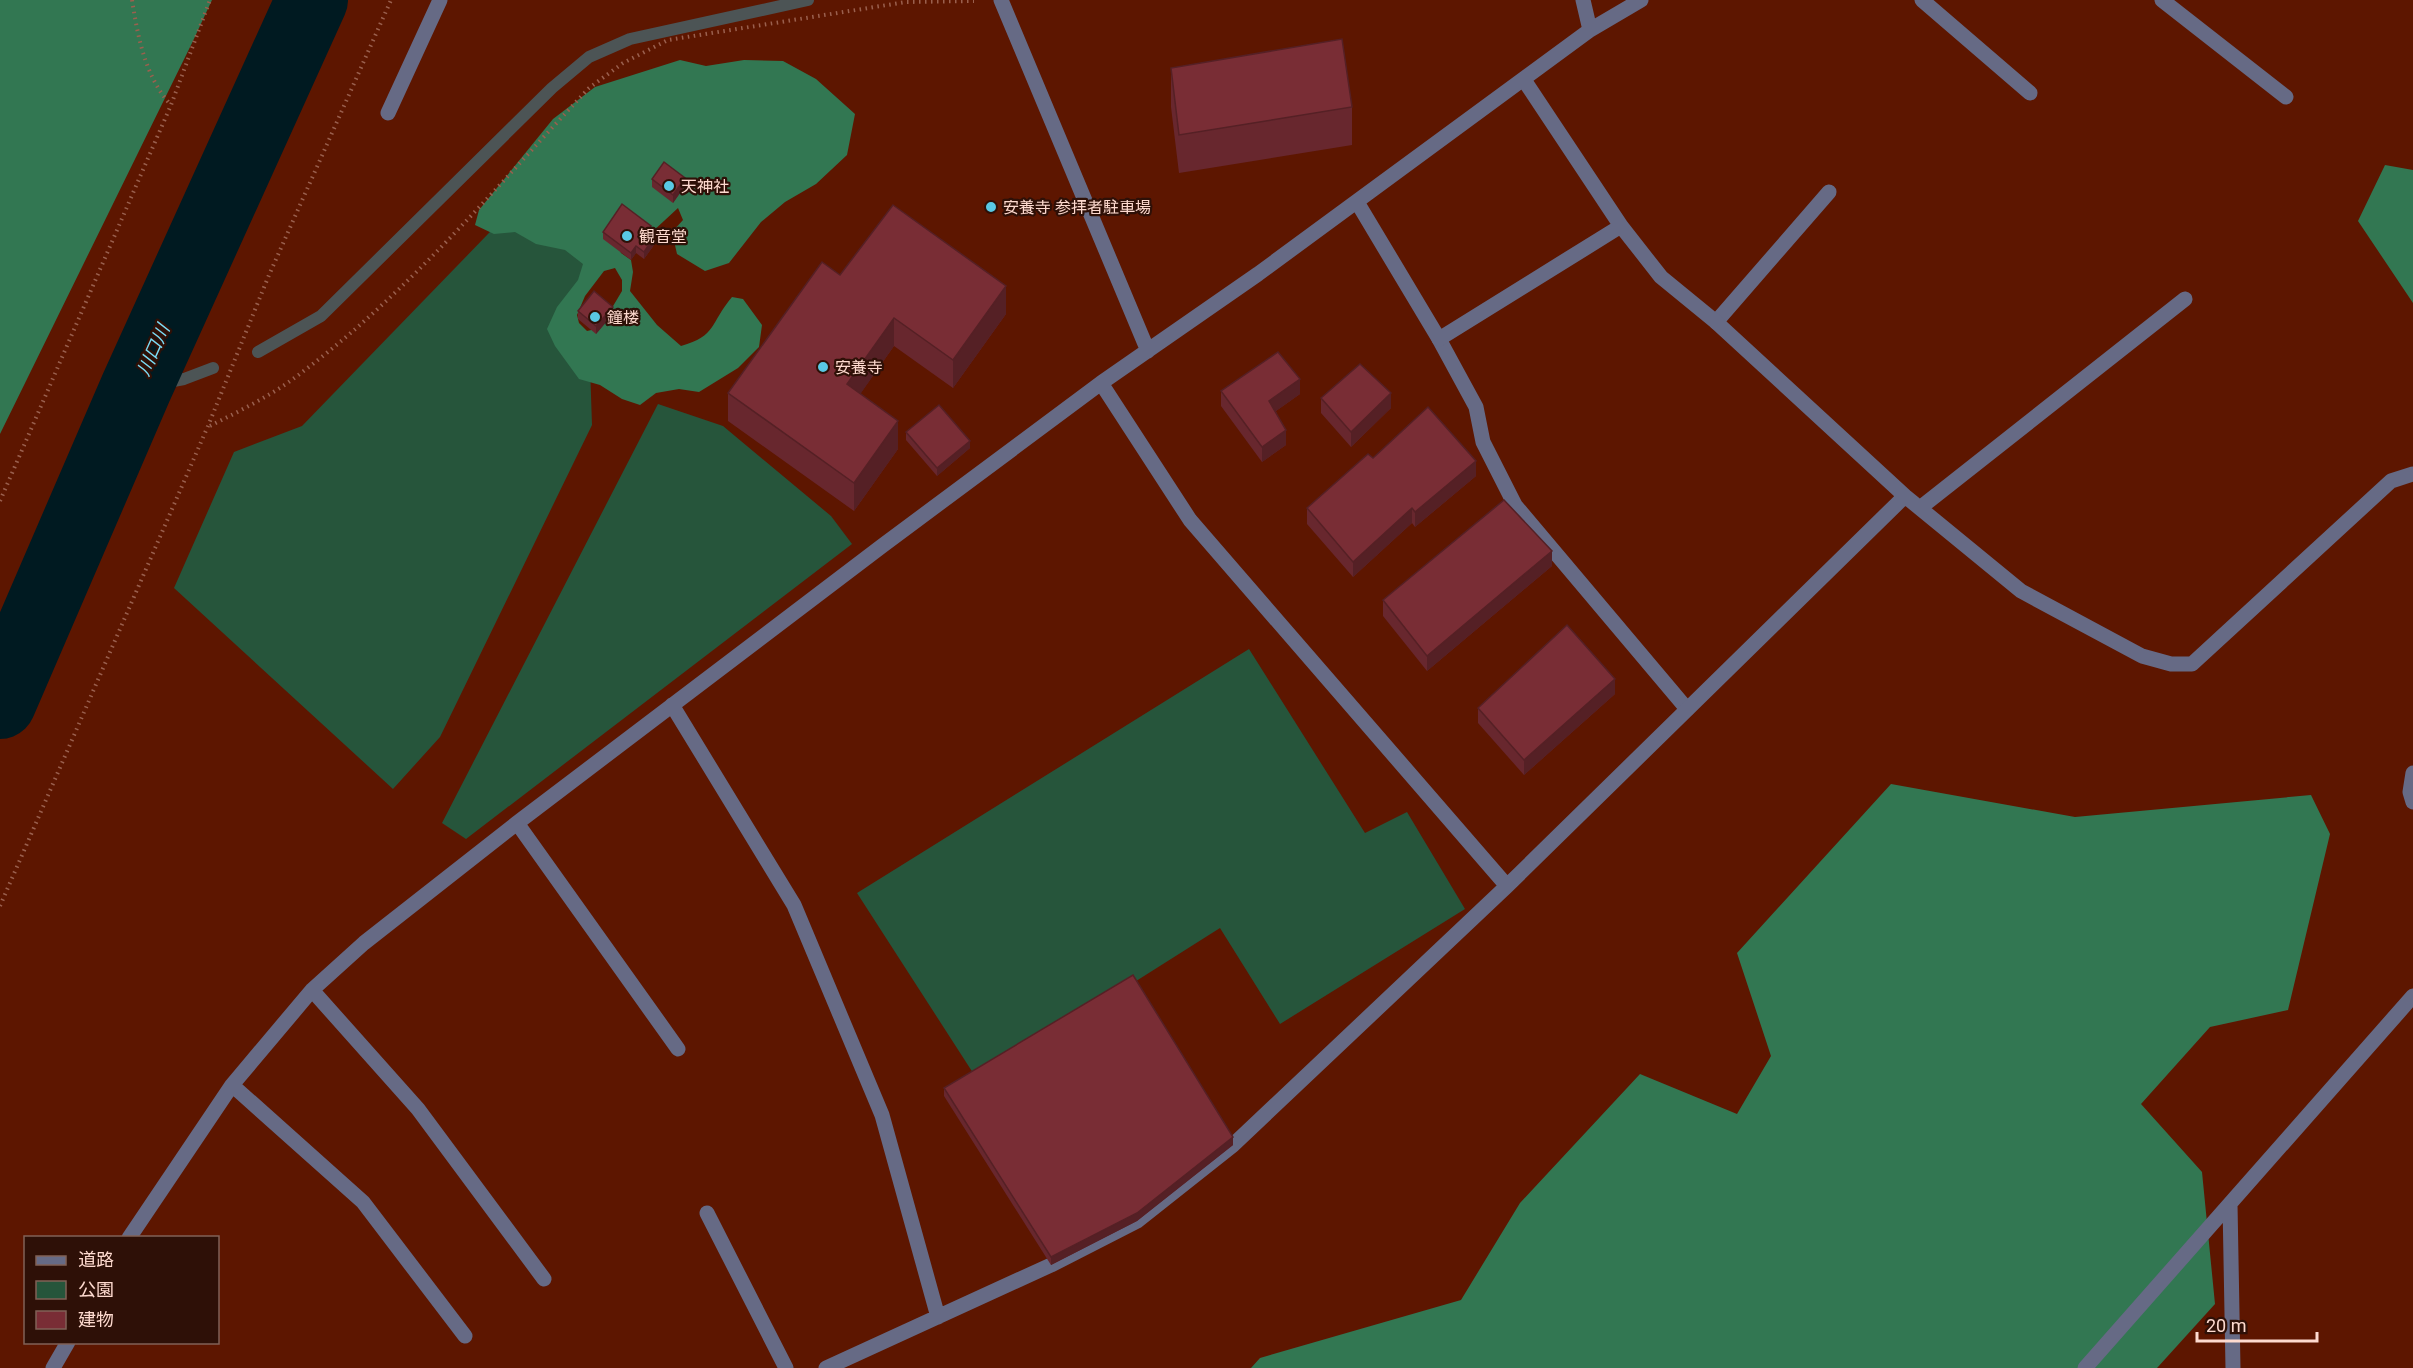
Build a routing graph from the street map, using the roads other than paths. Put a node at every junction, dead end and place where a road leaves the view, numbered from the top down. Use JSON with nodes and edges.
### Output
{"nodes":[{"id":1,"x":440,"y":0,"type":"edge"},
{"id":2,"x":1583,"y":0,"type":"edge"},
{"id":3,"x":1641,"y":0,"type":"edge"},
{"id":4,"x":1922,"y":0,"type":"edge"},
{"id":5,"x":2162,"y":0,"type":"edge"},
{"id":6,"x":1001,"y":2,"type":"edge"},
{"id":7,"x":1590,"y":30,"type":"junction"},
{"id":8,"x":1524,"y":80,"type":"junction"},
{"id":9,"x":2030,"y":93,"type":"dead end"},
{"id":10,"x":2286,"y":97,"type":"dead end"},
{"id":11,"x":388,"y":113,"type":"dead end"},
{"id":12,"x":1829,"y":192,"type":"dead end"},
{"id":13,"x":1357,"y":202,"type":"junction"},
{"id":14,"x":1620,"y":226,"type":"junction"},
{"id":15,"x":2185,"y":299,"type":"dead end"},
{"id":16,"x":1716,"y":322,"type":"junction"},
{"id":17,"x":1439,"y":339,"type":"junction"},
{"id":18,"x":1148,"y":351,"type":"junction"},
{"id":19,"x":1101,"y":383,"type":"junction"},
{"id":20,"x":2413,"y":474,"type":"edge"},
{"id":21,"x":1905,"y":496,"type":"junction"},
{"id":22,"x":1920,"y":508,"type":"junction"},
{"id":23,"x":672,"y":705,"type":"junction"},
{"id":24,"x":1688,"y":709,"type":"junction"},
{"id":25,"x":2413,"y":773,"type":"edge"},
{"id":26,"x":2413,"y":802,"type":"edge"},
{"id":27,"x":517,"y":823,"type":"junction"},
{"id":28,"x":1507,"y":886,"type":"junction"},
{"id":29,"x":312,"y":990,"type":"junction"},
{"id":30,"x":2413,"y":996,"type":"edge"},
{"id":31,"x":678,"y":1049,"type":"dead end"},
{"id":32,"x":232,"y":1085,"type":"junction"},
{"id":33,"x":2230,"y":1204,"type":"junction"},
{"id":34,"x":707,"y":1213,"type":"dead end"},
{"id":35,"x":130,"y":1236,"type":"edge"},
{"id":36,"x":543,"y":1279,"type":"dead end"},
{"id":37,"x":938,"y":1317,"type":"junction"},
{"id":38,"x":465,"y":1336,"type":"dead end"},
{"id":39,"x":67,"y":1344,"type":"edge"},
{"id":40,"x":53,"y":1368,"type":"edge"},
{"id":41,"x":786,"y":1368,"type":"edge"},
{"id":42,"x":826,"y":1368,"type":"edge"},
{"id":43,"x":2085,"y":1368,"type":"edge"},
{"id":44,"x":2233,"y":1368,"type":"edge"}],
"edges":[{"from":1,"to":11,"type":"street"},
{"from":2,"to":7,"type":"street"},
{"from":3,"to":7,"type":"street"},
{"from":4,"to":9,"type":"street"},
{"from":5,"to":10,"type":"street"},
{"from":6,"to":18,"type":"street"},
{"from":7,"to":8,"type":"street"},
{"from":8,"to":13,"type":"street"},
{"from":8,"to":14,"type":"street"},
{"from":12,"to":16,"type":"street"},
{"from":13,"to":17,"type":"street"},
{"from":13,"to":18,"type":"street"},
{"from":14,"to":16,"type":"street"},
{"from":14,"to":17,"type":"street"},
{"from":15,"to":22,"type":"street"},
{"from":16,"to":21,"type":"street"},
{"from":17,"to":24,"type":"street"},
{"from":18,"to":19,"type":"street"},
{"from":19,"to":23,"type":"street"},
{"from":19,"to":28,"type":"street"},
{"from":20,"to":22,"type":"street"},
{"from":21,"to":22,"type":"street"},
{"from":21,"to":24,"type":"street"},
{"from":23,"to":27,"type":"street"},
{"from":23,"to":37,"type":"street"},
{"from":24,"to":28,"type":"street"},
{"from":25,"to":26,"type":"street"},
{"from":27,"to":29,"type":"street"},
{"from":27,"to":31,"type":"street"},
{"from":28,"to":37,"type":"street"},
{"from":29,"to":32,"type":"street"},
{"from":29,"to":36,"type":"street"},
{"from":30,"to":33,"type":"street"},
{"from":32,"to":35,"type":"street"},
{"from":32,"to":38,"type":"street"},
{"from":33,"to":43,"type":"street"},
{"from":33,"to":44,"type":"street"},
{"from":34,"to":41,"type":"street"},
{"from":37,"to":42,"type":"street"},
{"from":39,"to":40,"type":"street"}]}
